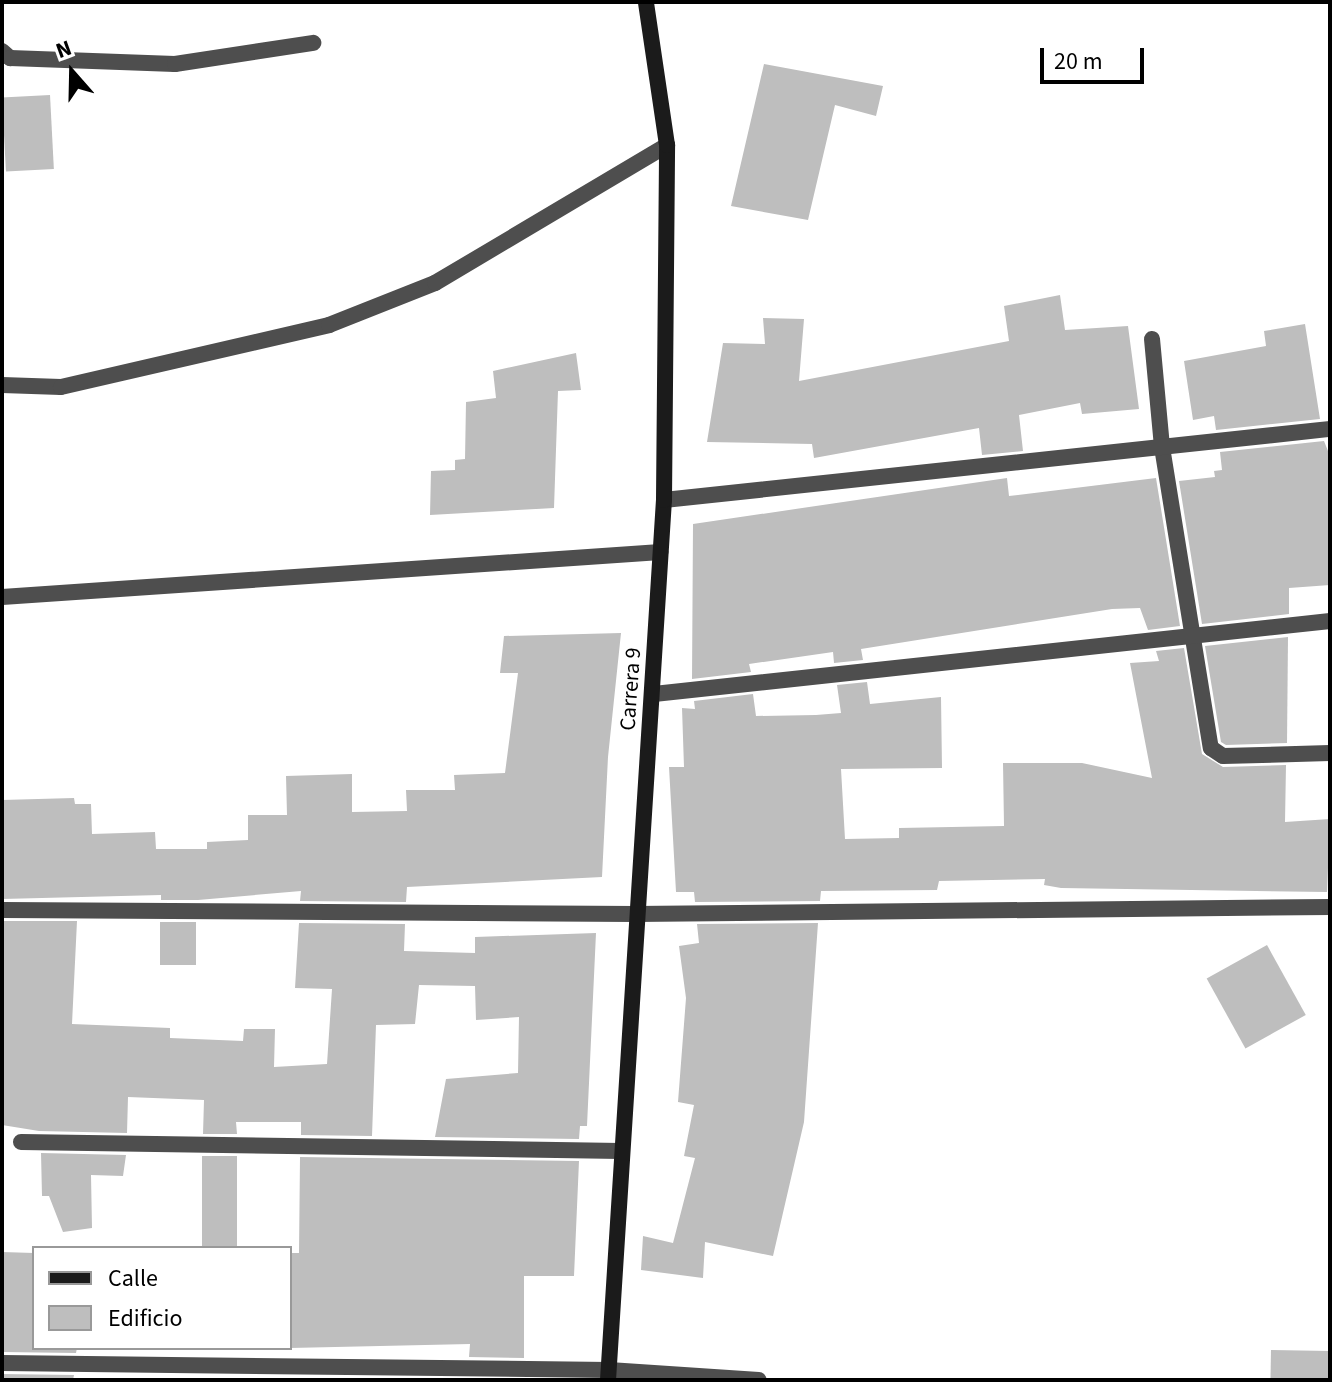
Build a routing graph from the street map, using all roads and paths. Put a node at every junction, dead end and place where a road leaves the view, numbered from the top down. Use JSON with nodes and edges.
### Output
{"nodes":[{"id":1,"x":646,"y":2,"type":"edge"},
{"id":2,"x":313,"y":43,"type":"dead end"},
{"id":3,"x":2,"y":51,"type":"edge"},
{"id":4,"x":667,"y":145,"type":"junction"},
{"id":5,"x":1152,"y":339,"type":"dead end"},
{"id":6,"x":2,"y":385,"type":"edge"},
{"id":7,"x":1330,"y":429,"type":"edge"},
{"id":8,"x":1162,"y":447,"type":"junction"},
{"id":9,"x":664,"y":500,"type":"junction"},
{"id":10,"x":660,"y":552,"type":"junction"},
{"id":11,"x":2,"y":597,"type":"edge"},
{"id":12,"x":1330,"y":621,"type":"edge"},
{"id":13,"x":1190,"y":637,"type":"junction"},
{"id":14,"x":654,"y":694,"type":"junction"},
{"id":15,"x":1330,"y":753,"type":"edge"},
{"id":16,"x":1330,"y":907,"type":"edge"},
{"id":17,"x":2,"y":910,"type":"edge"},
{"id":18,"x":635,"y":914,"type":"junction"},
{"id":19,"x":21,"y":1142,"type":"dead end"},
{"id":20,"x":621,"y":1151,"type":"junction"},
{"id":21,"x":2,"y":1363,"type":"edge"},
{"id":22,"x":609,"y":1375,"type":"edge"},
{"id":23,"x":759,"y":1380,"type":"edge"}],
"edges":[{"from":1,"to":4,"type":"main road","name":"Carrera 9"},
{"from":2,"to":3,"type":"street"},
{"from":4,"to":6,"type":"street"},
{"from":4,"to":9,"type":"main road","name":"Carrera 9"},
{"from":5,"to":8,"type":"street"},
{"from":7,"to":8,"type":"street"},
{"from":8,"to":9,"type":"street"},
{"from":8,"to":13,"type":"street"},
{"from":9,"to":10,"type":"main road","name":"Carrera 9"},
{"from":10,"to":11,"type":"street"},
{"from":10,"to":14,"type":"main road","name":"Carrera 9"},
{"from":12,"to":13,"type":"street"},
{"from":13,"to":14,"type":"street"},
{"from":13,"to":15,"type":"street"},
{"from":14,"to":18,"type":"main road","name":"Carrera 9"},
{"from":16,"to":18,"type":"street"},
{"from":17,"to":18,"type":"street"},
{"from":18,"to":20,"type":"main road","name":"Carrera 9"},
{"from":19,"to":20,"type":"street"},
{"from":20,"to":22,"type":"main road","name":"Carrera 9"},
{"from":21,"to":22,"type":"street"},
{"from":22,"to":23,"type":"street"}]}
